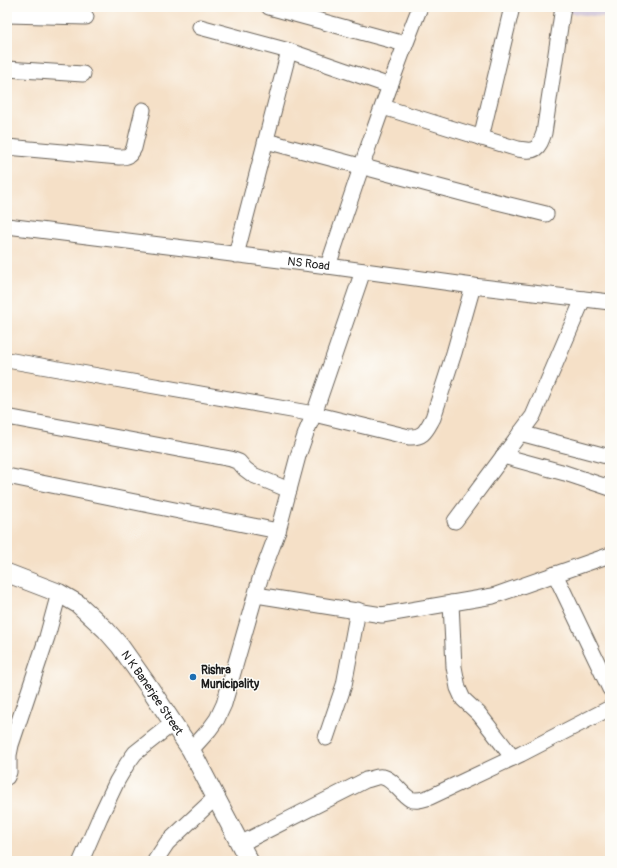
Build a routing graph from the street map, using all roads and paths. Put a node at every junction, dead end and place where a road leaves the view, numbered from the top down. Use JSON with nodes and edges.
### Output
{"nodes":[{"id":1,"x":269,"y":7,"type":"edge"},
{"id":2,"x":420,"y":7,"type":"edge"},
{"id":3,"x":512,"y":7,"type":"edge"},
{"id":4,"x":563,"y":7,"type":"edge"},
{"id":5,"x":7,"y":15,"type":"edge"},
{"id":6,"x":86,"y":17,"type":"dead end"},
{"id":7,"x":200,"y":27,"type":"dead end"},
{"id":8,"x":405,"y":44,"type":"junction"},
{"id":9,"x":289,"y":52,"type":"junction"},
{"id":10,"x":7,"y":69,"type":"edge"},
{"id":11,"x":83,"y":74,"type":"dead end"},
{"id":12,"x":390,"y":86,"type":"junction"},
{"id":13,"x":383,"y":108,"type":"junction"},
{"id":14,"x":143,"y":110,"type":"dead end"},
{"id":15,"x":481,"y":138,"type":"junction"},
{"id":16,"x":266,"y":141,"type":"junction"},
{"id":17,"x":7,"y":147,"type":"edge"},
{"id":18,"x":362,"y":166,"type":"junction"},
{"id":19,"x":546,"y":214,"type":"dead end"},
{"id":20,"x":7,"y":226,"type":"edge"},
{"id":21,"x":236,"y":255,"type":"junction"},
{"id":22,"x":328,"y":266,"type":"junction"},
{"id":23,"x":363,"y":271,"type":"junction"},
{"id":24,"x":473,"y":286,"type":"junction"},
{"id":25,"x":583,"y":298,"type":"junction"},
{"id":26,"x":610,"y":302,"type":"edge"},
{"id":27,"x":7,"y":360,"type":"edge"},
{"id":28,"x":314,"y":414,"type":"junction"},
{"id":29,"x":7,"y":417,"type":"edge"},
{"id":30,"x":520,"y":433,"type":"junction"},
{"id":31,"x":609,"y":455,"type":"edge"},
{"id":32,"x":502,"y":456,"type":"junction"},
{"id":33,"x":7,"y":476,"type":"edge"},
{"id":34,"x":610,"y":488,"type":"edge"},
{"id":35,"x":289,"y":490,"type":"junction"},
{"id":36,"x":455,"y":522,"type":"dead end"},
{"id":37,"x":278,"y":531,"type":"junction"},
{"id":38,"x":610,"y":555,"type":"edge"},
{"id":39,"x":7,"y":573,"type":"edge"},
{"id":40,"x":555,"y":574,"type":"junction"},
{"id":41,"x":59,"y":593,"type":"junction"},
{"id":42,"x":256,"y":595,"type":"junction"},
{"id":43,"x":451,"y":603,"type":"junction"},
{"id":44,"x":358,"y":610,"type":"junction"},
{"id":45,"x":610,"y":689,"type":"edge"},
{"id":46,"x":610,"y":708,"type":"edge"},
{"id":47,"x":173,"y":723,"type":"junction"},
{"id":48,"x":326,"y":738,"type":"dead end"},
{"id":49,"x":190,"y":750,"type":"junction"},
{"id":50,"x":513,"y":758,"type":"junction"},
{"id":51,"x":7,"y":777,"type":"edge"},
{"id":52,"x":215,"y":798,"type":"junction"},
{"id":53,"x":240,"y":844,"type":"junction"},
{"id":54,"x":81,"y":861,"type":"edge"},
{"id":55,"x":155,"y":861,"type":"edge"},
{"id":56,"x":249,"y":861,"type":"edge"}],
"edges":[{"from":1,"to":8,"type":"street"},
{"from":2,"to":8,"type":"street"},
{"from":3,"to":15,"type":"street"},
{"from":4,"to":15,"type":"street"},
{"from":5,"to":6,"type":"street"},
{"from":7,"to":9,"type":"street"},
{"from":8,"to":12,"type":"street"},
{"from":9,"to":12,"type":"street"},
{"from":9,"to":16,"type":"street"},
{"from":10,"to":11,"type":"street"},
{"from":12,"to":13,"type":"street"},
{"from":13,"to":15,"type":"street"},
{"from":13,"to":18,"type":"street"},
{"from":14,"to":17,"type":"street"},
{"from":16,"to":18,"type":"street"},
{"from":16,"to":21,"type":"street"},
{"from":18,"to":19,"type":"street"},
{"from":18,"to":22,"type":"street"},
{"from":20,"to":21,"type":"street","name":"NS Road"},
{"from":21,"to":22,"type":"street","name":"NS Road"},
{"from":22,"to":23,"type":"street","name":"NS Road"},
{"from":23,"to":24,"type":"street","name":"NS Road"},
{"from":23,"to":28,"type":"street"},
{"from":24,"to":25,"type":"street","name":"NS Road"},
{"from":24,"to":28,"type":"street"},
{"from":25,"to":26,"type":"street","name":"NS Road"},
{"from":25,"to":30,"type":"street"},
{"from":27,"to":28,"type":"street"},
{"from":28,"to":35,"type":"street"},
{"from":29,"to":35,"type":"street"},
{"from":30,"to":31,"type":"street"},
{"from":30,"to":32,"type":"street"},
{"from":32,"to":34,"type":"street"},
{"from":32,"to":36,"type":"street"},
{"from":33,"to":37,"type":"street"},
{"from":35,"to":37,"type":"street"},
{"from":37,"to":42,"type":"street"},
{"from":38,"to":40,"type":"street"},
{"from":39,"to":41,"type":"street","name":"N K Banerjee Street"},
{"from":40,"to":43,"type":"street"},
{"from":40,"to":45,"type":"street"},
{"from":41,"to":47,"type":"street","name":"N K Banerjee Street"},
{"from":41,"to":51,"type":"street"},
{"from":42,"to":44,"type":"street"},
{"from":42,"to":49,"type":"street"},
{"from":43,"to":44,"type":"street"},
{"from":43,"to":50,"type":"street"},
{"from":44,"to":48,"type":"street"},
{"from":46,"to":50,"type":"street"},
{"from":47,"to":49,"type":"street","name":"N K Banerjee Street"},
{"from":47,"to":54,"type":"street"},
{"from":49,"to":52,"type":"street","name":"N K Banerjee Street"},
{"from":50,"to":53,"type":"street"},
{"from":52,"to":53,"type":"street","name":"N K Banerjee Street"},
{"from":52,"to":55,"type":"street"},
{"from":53,"to":56,"type":"street","name":"N K Banerjee Street"}]}
